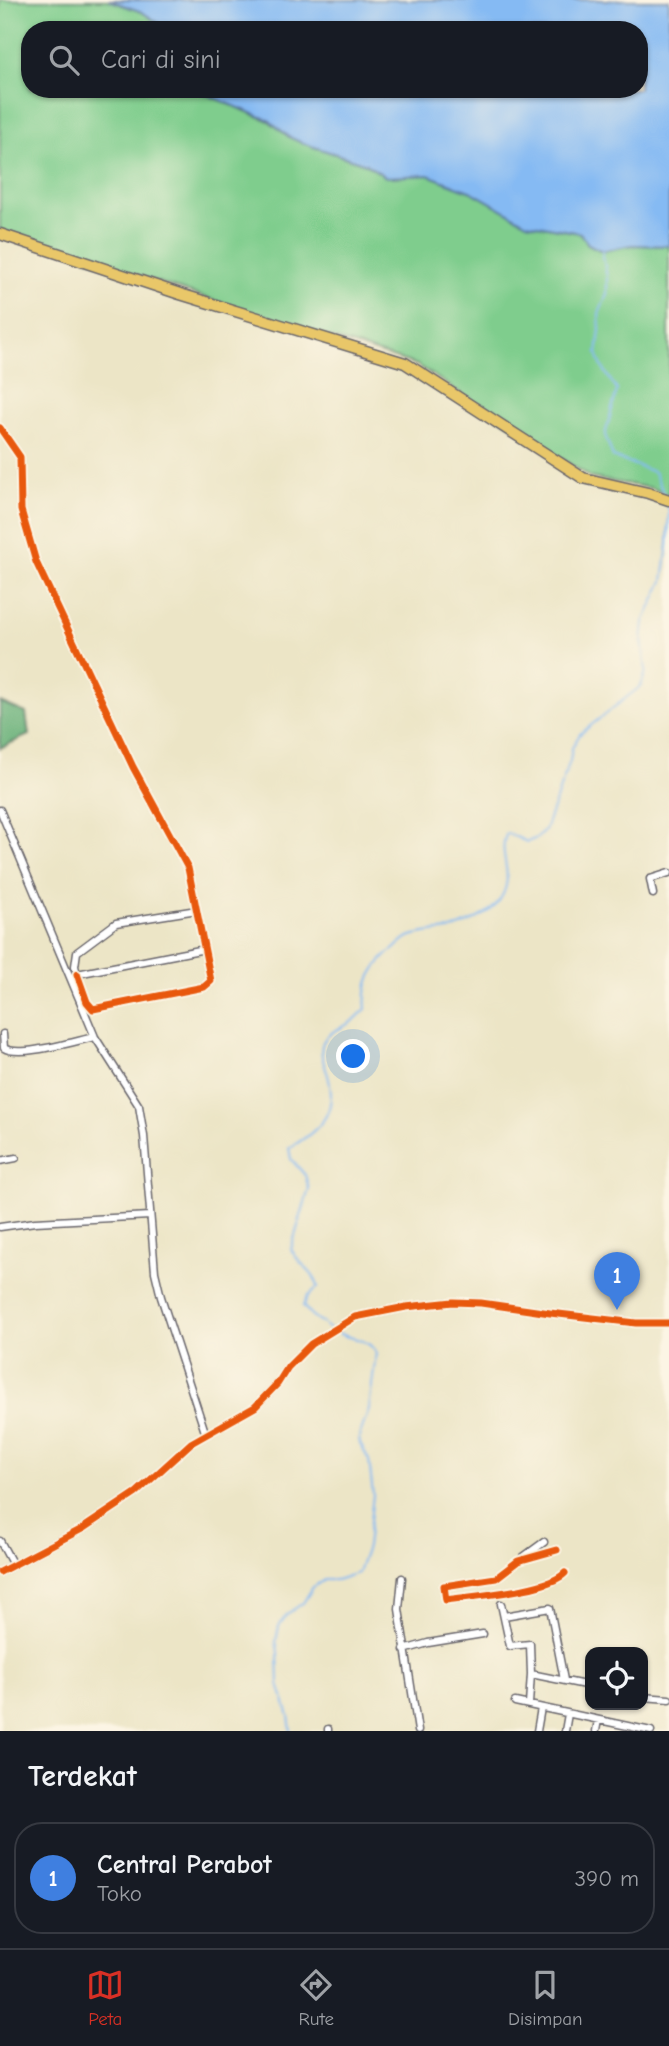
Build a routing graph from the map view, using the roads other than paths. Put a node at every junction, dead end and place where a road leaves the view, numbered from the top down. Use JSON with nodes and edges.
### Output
{"nodes":[{"id":1,"x":0,"y":234,"type":"edge"},
{"id":2,"x":0,"y":428,"type":"edge"},
{"id":3,"x":665,"y":498,"type":"edge"},
{"id":4,"x":0,"y":810,"type":"edge"},
{"id":5,"x":669,"y":873,"type":"edge"},
{"id":6,"x":653,"y":894,"type":"dead end"},
{"id":7,"x":197,"y":910,"type":"junction"},
{"id":8,"x":205,"y":949,"type":"junction"},
{"id":9,"x":77,"y":974,"type":"junction"},
{"id":10,"x":4,"y":1034,"type":"dead end"},
{"id":11,"x":95,"y":1037,"type":"junction"},
{"id":12,"x":16,"y":1158,"type":"dead end"},
{"id":13,"x":0,"y":1161,"type":"edge"},
{"id":14,"x":150,"y":1216,"type":"junction"},
{"id":15,"x":0,"y":1227,"type":"edge"},
{"id":16,"x":669,"y":1323,"type":"edge"},
{"id":17,"x":206,"y":1435,"type":"junction"},
{"id":18,"x":0,"y":1541,"type":"edge"},
{"id":19,"x":544,"y":1542,"type":"dead end"},
{"id":20,"x":556,"y":1550,"type":"dead end"},
{"id":21,"x":518,"y":1561,"type":"junction"},
{"id":22,"x":13,"y":1565,"type":"junction"},
{"id":23,"x":0,"y":1572,"type":"edge"},
{"id":24,"x":565,"y":1573,"type":"dead end"},
{"id":25,"x":499,"y":1575,"type":"junction"},
{"id":26,"x":402,"y":1578,"type":"dead end"},
{"id":27,"x":501,"y":1592,"type":"junction"},
{"id":28,"x":501,"y":1604,"type":"dead end"},
{"id":29,"x":504,"y":1616,"type":"junction"},
{"id":30,"x":483,"y":1634,"type":"dead end"},
{"id":31,"x":404,"y":1650,"type":"junction"},
{"id":32,"x":531,"y":1674,"type":"junction"},
{"id":33,"x":564,"y":1680,"type":"junction"},
{"id":34,"x":585,"y":1685,"type":"edge"},
{"id":35,"x":648,"y":1697,"type":"edge"},
{"id":36,"x":669,"y":1699,"type":"edge"},
{"id":37,"x":515,"y":1702,"type":"dead end"},
{"id":38,"x":529,"y":1704,"type":"junction"},
{"id":39,"x":541,"y":1708,"type":"junction"},
{"id":40,"x":568,"y":1714,"type":"junction"},
{"id":41,"x":598,"y":1720,"type":"junction"},
{"id":42,"x":622,"y":1727,"type":"edge"},
{"id":43,"x":418,"y":1731,"type":"edge"},
{"id":44,"x":537,"y":1731,"type":"edge"},
{"id":45,"x":565,"y":1731,"type":"edge"},
{"id":46,"x":596,"y":1731,"type":"edge"},
{"id":47,"x":651,"y":1731,"type":"edge"}],
"edges":[{"from":1,"to":3,"type":"highway"},
{"from":2,"to":7,"type":"street"},
{"from":4,"to":11,"type":"street"},
{"from":5,"to":6,"type":"street"},
{"from":7,"to":8,"type":"street"},
{"from":7,"to":9,"type":"street"},
{"from":8,"to":9,"type":"street"},
{"from":8,"to":9,"type":"street"},
{"from":10,"to":11,"type":"street"},
{"from":11,"to":14,"type":"street"},
{"from":12,"to":13,"type":"street"},
{"from":14,"to":15,"type":"street"},
{"from":14,"to":17,"type":"street"},
{"from":16,"to":17,"type":"street"},
{"from":17,"to":22,"type":"street"},
{"from":18,"to":22,"type":"street"},
{"from":19,"to":21,"type":"street"},
{"from":20,"to":21,"type":"street"},
{"from":21,"to":25,"type":"street"},
{"from":22,"to":23,"type":"street"},
{"from":24,"to":27,"type":"street"},
{"from":25,"to":27,"type":"street"},
{"from":25,"to":27,"type":"street"},
{"from":26,"to":31,"type":"street"},
{"from":28,"to":29,"type":"street"},
{"from":29,"to":32,"type":"street"},
{"from":29,"to":33,"type":"street"},
{"from":30,"to":31,"type":"street"},
{"from":31,"to":43,"type":"street"},
{"from":32,"to":33,"type":"street"},
{"from":32,"to":38,"type":"street"},
{"from":33,"to":34,"type":"street"},
{"from":35,"to":36,"type":"street"},
{"from":37,"to":38,"type":"street"},
{"from":38,"to":39,"type":"street"},
{"from":39,"to":40,"type":"street"},
{"from":39,"to":44,"type":"street"},
{"from":40,"to":41,"type":"street"},
{"from":40,"to":45,"type":"street"},
{"from":41,"to":42,"type":"street"},
{"from":41,"to":46,"type":"street"},
{"from":42,"to":47,"type":"street"}]}
